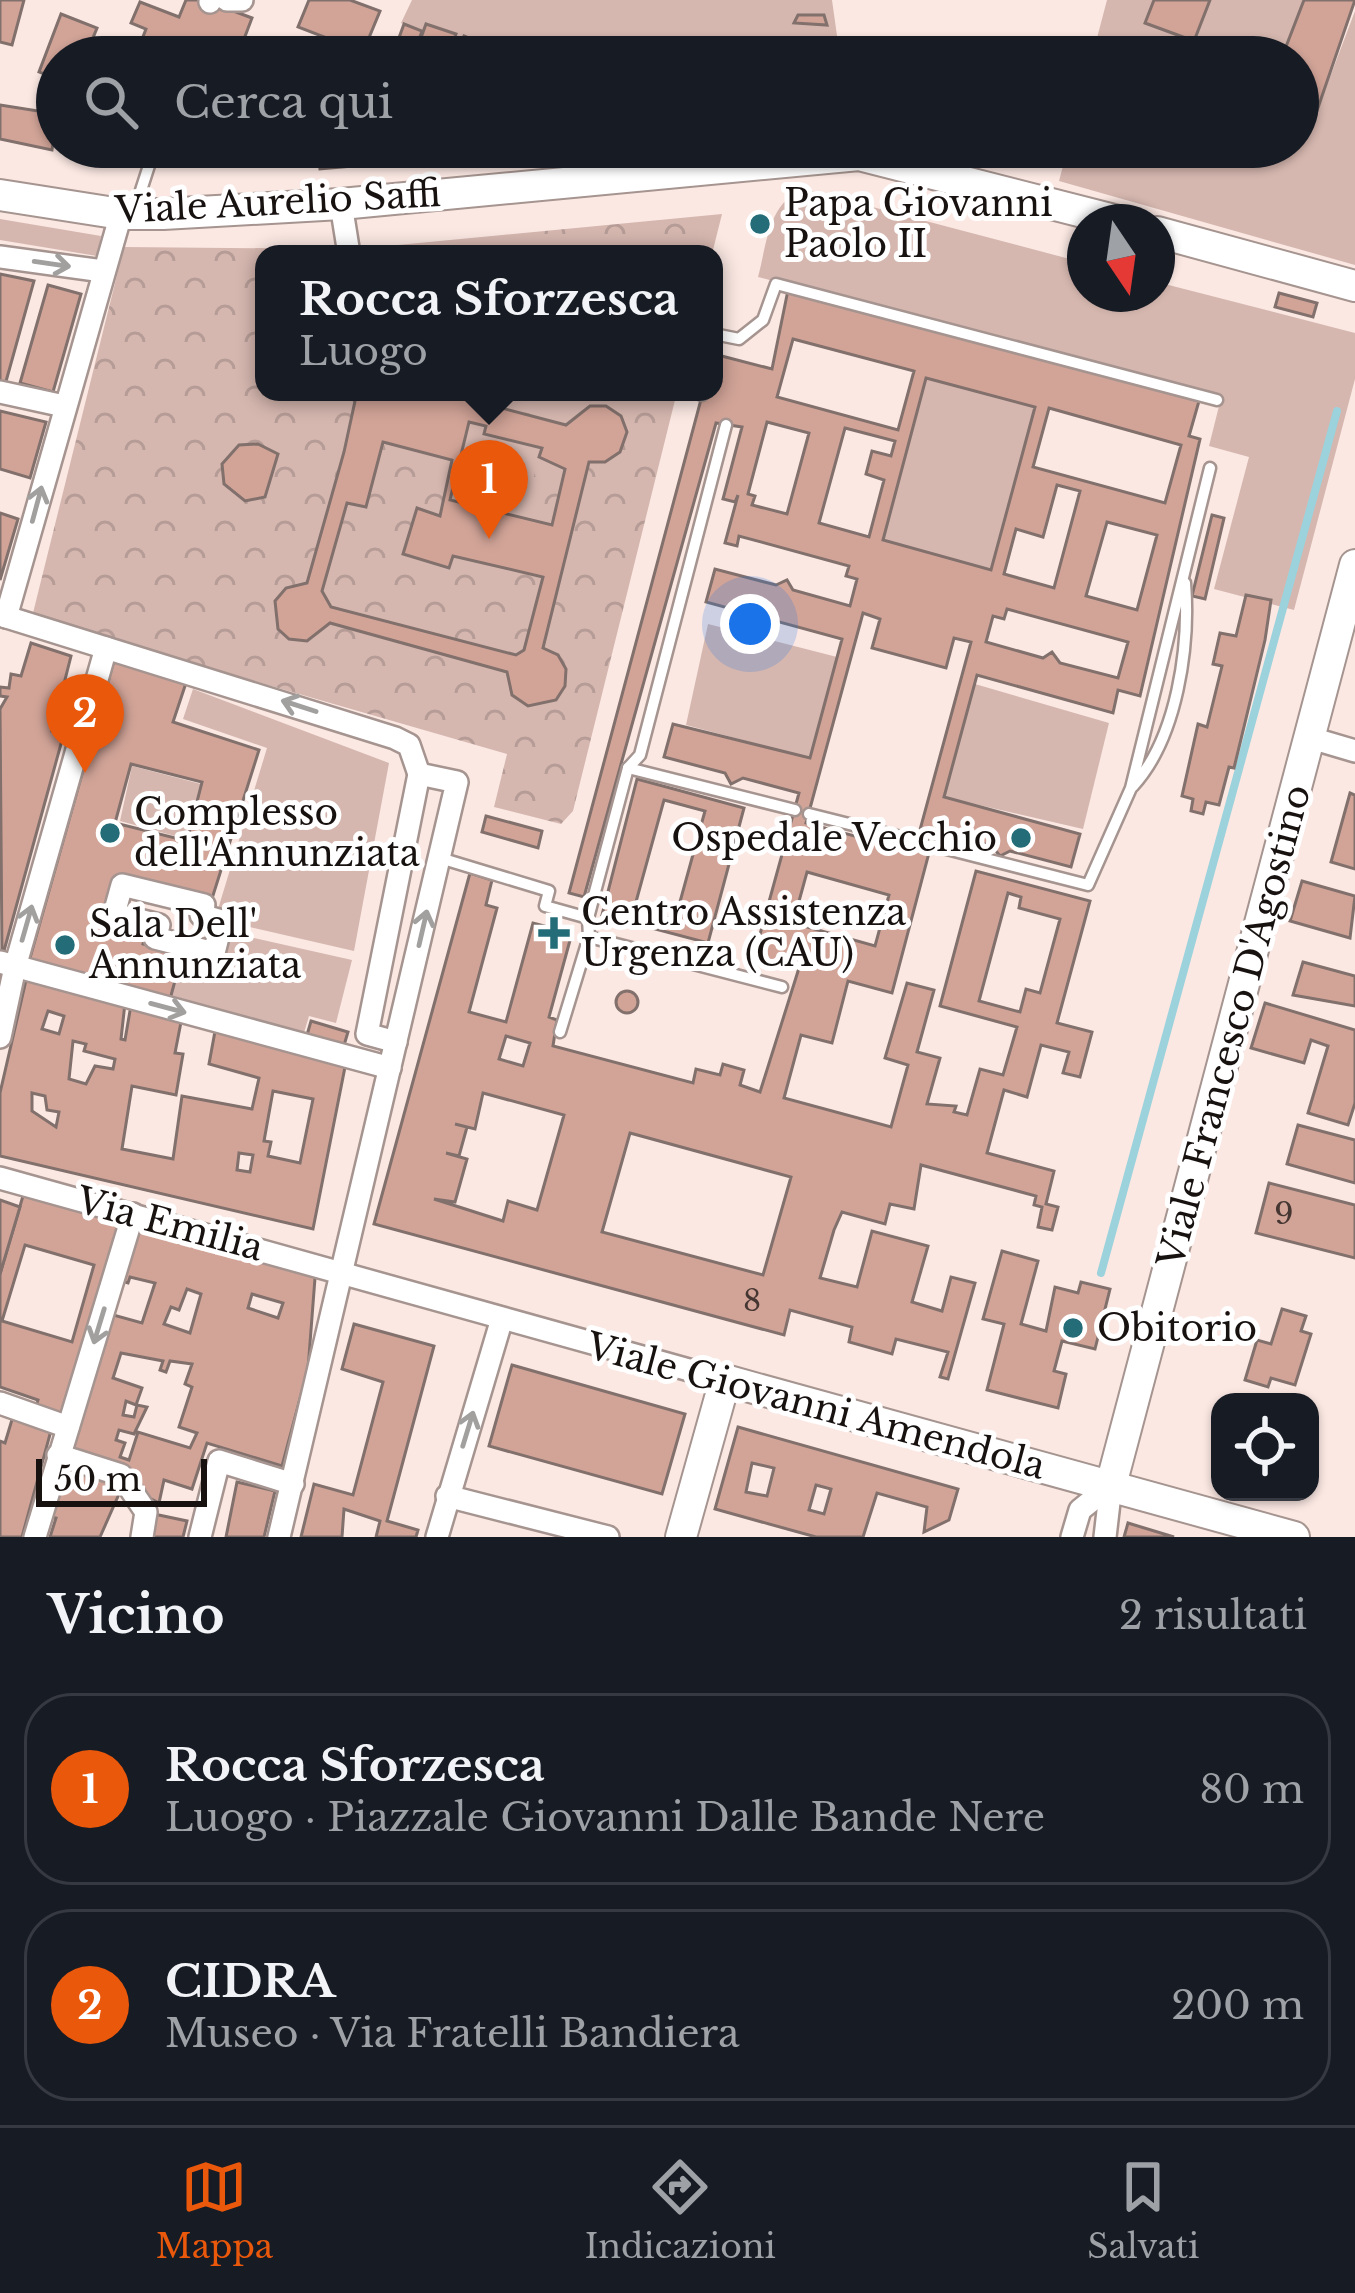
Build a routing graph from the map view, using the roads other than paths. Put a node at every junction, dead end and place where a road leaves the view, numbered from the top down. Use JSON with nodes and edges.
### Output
{"nodes":[{"id":1,"x":242,"y":0,"type":"edge"},
{"id":2,"x":216,"y":1,"type":"edge"},
{"id":3,"x":147,"y":168,"type":"edge"},
{"id":4,"x":722,"y":168,"type":"edge"},
{"id":5,"x":910,"y":168,"type":"edge"},
{"id":6,"x":0,"y":195,"type":"edge"},
{"id":7,"x":341,"y":204,"type":"junction"},
{"id":8,"x":1067,"y":208,"type":"edge"},
{"id":9,"x":128,"y":215,"type":"junction"},
{"id":10,"x":1175,"y":237,"type":"edge"},
{"id":11,"x":348,"y":245,"type":"edge"},
{"id":12,"x":0,"y":257,"type":"edge"},
{"id":13,"x":103,"y":271,"type":"junction"},
{"id":14,"x":1355,"y":286,"type":"edge"},
{"id":15,"x":723,"y":336,"type":"edge"},
{"id":16,"x":0,"y":392,"type":"edge"},
{"id":17,"x":1216,"y":400,"type":"dead end"},
{"id":18,"x":64,"y":406,"type":"junction"},
{"id":19,"x":726,"y":425,"type":"dead end"},
{"id":20,"x":1210,"y":468,"type":"dead end"},
{"id":21,"x":1355,"y":566,"type":"edge"},
{"id":22,"x":3,"y":616,"type":"edge"},
{"id":23,"x":106,"y":648,"type":"junction"},
{"id":24,"x":1311,"y":739,"type":"junction"},
{"id":25,"x":1355,"y":751,"type":"edge"},
{"id":26,"x":628,"y":768,"type":"junction"},
{"id":27,"x":419,"y":774,"type":"junction"},
{"id":28,"x":795,"y":810,"type":"dead end"},
{"id":29,"x":808,"y":814,"type":"dead end"},
{"id":30,"x":917,"y":842,"type":"dead end"},
{"id":31,"x":931,"y":845,"type":"dead end"},
{"id":32,"x":440,"y":858,"type":"junction"},
{"id":33,"x":588,"y":918,"type":"junction"},
{"id":34,"x":589,"y":937,"type":"junction"},
{"id":35,"x":214,"y":953,"type":"joint"},
{"id":36,"x":7,"y":964,"type":"edge"},
{"id":37,"x":782,"y":988,"type":"dead end"},
{"id":38,"x":560,"y":1032,"type":"dead end"},
{"id":39,"x":0,"y":1037,"type":"edge"},
{"id":40,"x":396,"y":1042,"type":"junction"},
{"id":41,"x":390,"y":1068,"type":"junction"},
{"id":42,"x":0,"y":1178,"type":"edge"},
{"id":43,"x":133,"y":1214,"type":"junction"},
{"id":44,"x":340,"y":1270,"type":"junction"},
{"id":45,"x":501,"y":1322,"type":"junction"},
{"id":46,"x":725,"y":1379,"type":"junction"},
{"id":47,"x":0,"y":1403,"type":"edge"},
{"id":48,"x":68,"y":1427,"type":"junction"},
{"id":49,"x":58,"y":1455,"type":"junction"},
{"id":50,"x":293,"y":1484,"type":"junction"},
{"id":51,"x":1111,"y":1485,"type":"junction"},
{"id":52,"x":447,"y":1496,"type":"junction"},
{"id":53,"x":35,"y":1537,"type":"edge"},
{"id":54,"x":142,"y":1537,"type":"edge"},
{"id":55,"x":200,"y":1537,"type":"edge"},
{"id":56,"x":279,"y":1537,"type":"edge"},
{"id":57,"x":436,"y":1537,"type":"edge"},
{"id":58,"x":608,"y":1537,"type":"edge"},
{"id":59,"x":681,"y":1537,"type":"edge"},
{"id":60,"x":1072,"y":1537,"type":"edge"},
{"id":61,"x":1105,"y":1537,"type":"edge"},
{"id":62,"x":1294,"y":1537,"type":"edge"}],
"edges":[{"from":1,"to":2,"type":"street"},
{"from":3,"to":9,"type":"lane"},
{"from":4,"to":7,"type":"street","name":"Viale Aurelio Saffi"},
{"from":5,"to":8,"type":"street","name":"Viale Aurelio Saffi"},
{"from":6,"to":9,"type":"street","name":"Viale Aurelio Saffi"},
{"from":7,"to":9,"type":"street","name":"Viale Aurelio Saffi"},
{"from":7,"to":11,"type":"street"},
{"from":9,"to":13,"type":"street"},
{"from":10,"to":14,"type":"street"},
{"from":12,"to":13,"type":"street","name":"Viale Aurelio Saffi","one_way":true},
{"from":13,"to":18,"type":"street"},
{"from":15,"to":17,"type":"lane"},
{"from":16,"to":18,"type":"street"},
{"from":22,"to":18,"type":"street","one_way":true},
{"from":19,"to":26,"type":"lane"},
{"from":20,"to":31,"type":"lane"},
{"from":21,"to":24,"type":"street","name":"Viale Francesco D'Agostino"},
{"from":22,"to":23,"type":"street"},
{"from":27,"to":23,"type":"street","one_way":true},
{"from":36,"to":23,"type":"street","one_way":true},
{"from":24,"to":25,"type":"street"},
{"from":24,"to":51,"type":"street","name":"Viale Francesco D'Agostino"},
{"from":26,"to":28,"type":"lane"},
{"from":26,"to":33,"type":"lane"},
{"from":27,"to":32,"type":"street"},
{"from":27,"to":40,"type":"street"},
{"from":29,"to":30,"type":"lane"},
{"from":32,"to":33,"type":"lane"},
{"from":40,"to":32,"type":"street","one_way":true},
{"from":33,"to":34,"type":"lane"},
{"from":34,"to":37,"type":"lane"},
{"from":34,"to":38,"type":"lane"},
{"from":35,"to":35,"type":"street"},
{"from":36,"to":39,"type":"street"},
{"from":36,"to":41,"type":"street","one_way":true},
{"from":40,"to":41,"type":"street"},
{"from":41,"to":44,"type":"street"},
{"from":42,"to":43,"type":"street","name":"Via Emilia"},
{"from":43,"to":44,"type":"street","name":"Via Emilia"},
{"from":43,"to":48,"type":"street","one_way":true},
{"from":44,"to":45,"type":"street","name":"Viale Giovanni Amendola"},
{"from":44,"to":50,"type":"street"},
{"from":45,"to":46,"type":"street","name":"Viale Giovanni Amendola"},
{"from":52,"to":45,"type":"street","one_way":true},
{"from":46,"to":51,"type":"street","name":"Viale Giovanni Amendola"},
{"from":46,"to":59,"type":"street"},
{"from":47,"to":48,"type":"street"},
{"from":48,"to":49,"type":"street"},
{"from":49,"to":53,"type":"street"},
{"from":49,"to":54,"type":"street"},
{"from":50,"to":55,"type":"street"},
{"from":50,"to":56,"type":"street"},
{"from":51,"to":60,"type":"street"},
{"from":51,"to":61,"type":"street"},
{"from":51,"to":62,"type":"street","name":"Viale Giovanni Amendola"},
{"from":52,"to":57,"type":"street"},
{"from":52,"to":58,"type":"street"}]}
